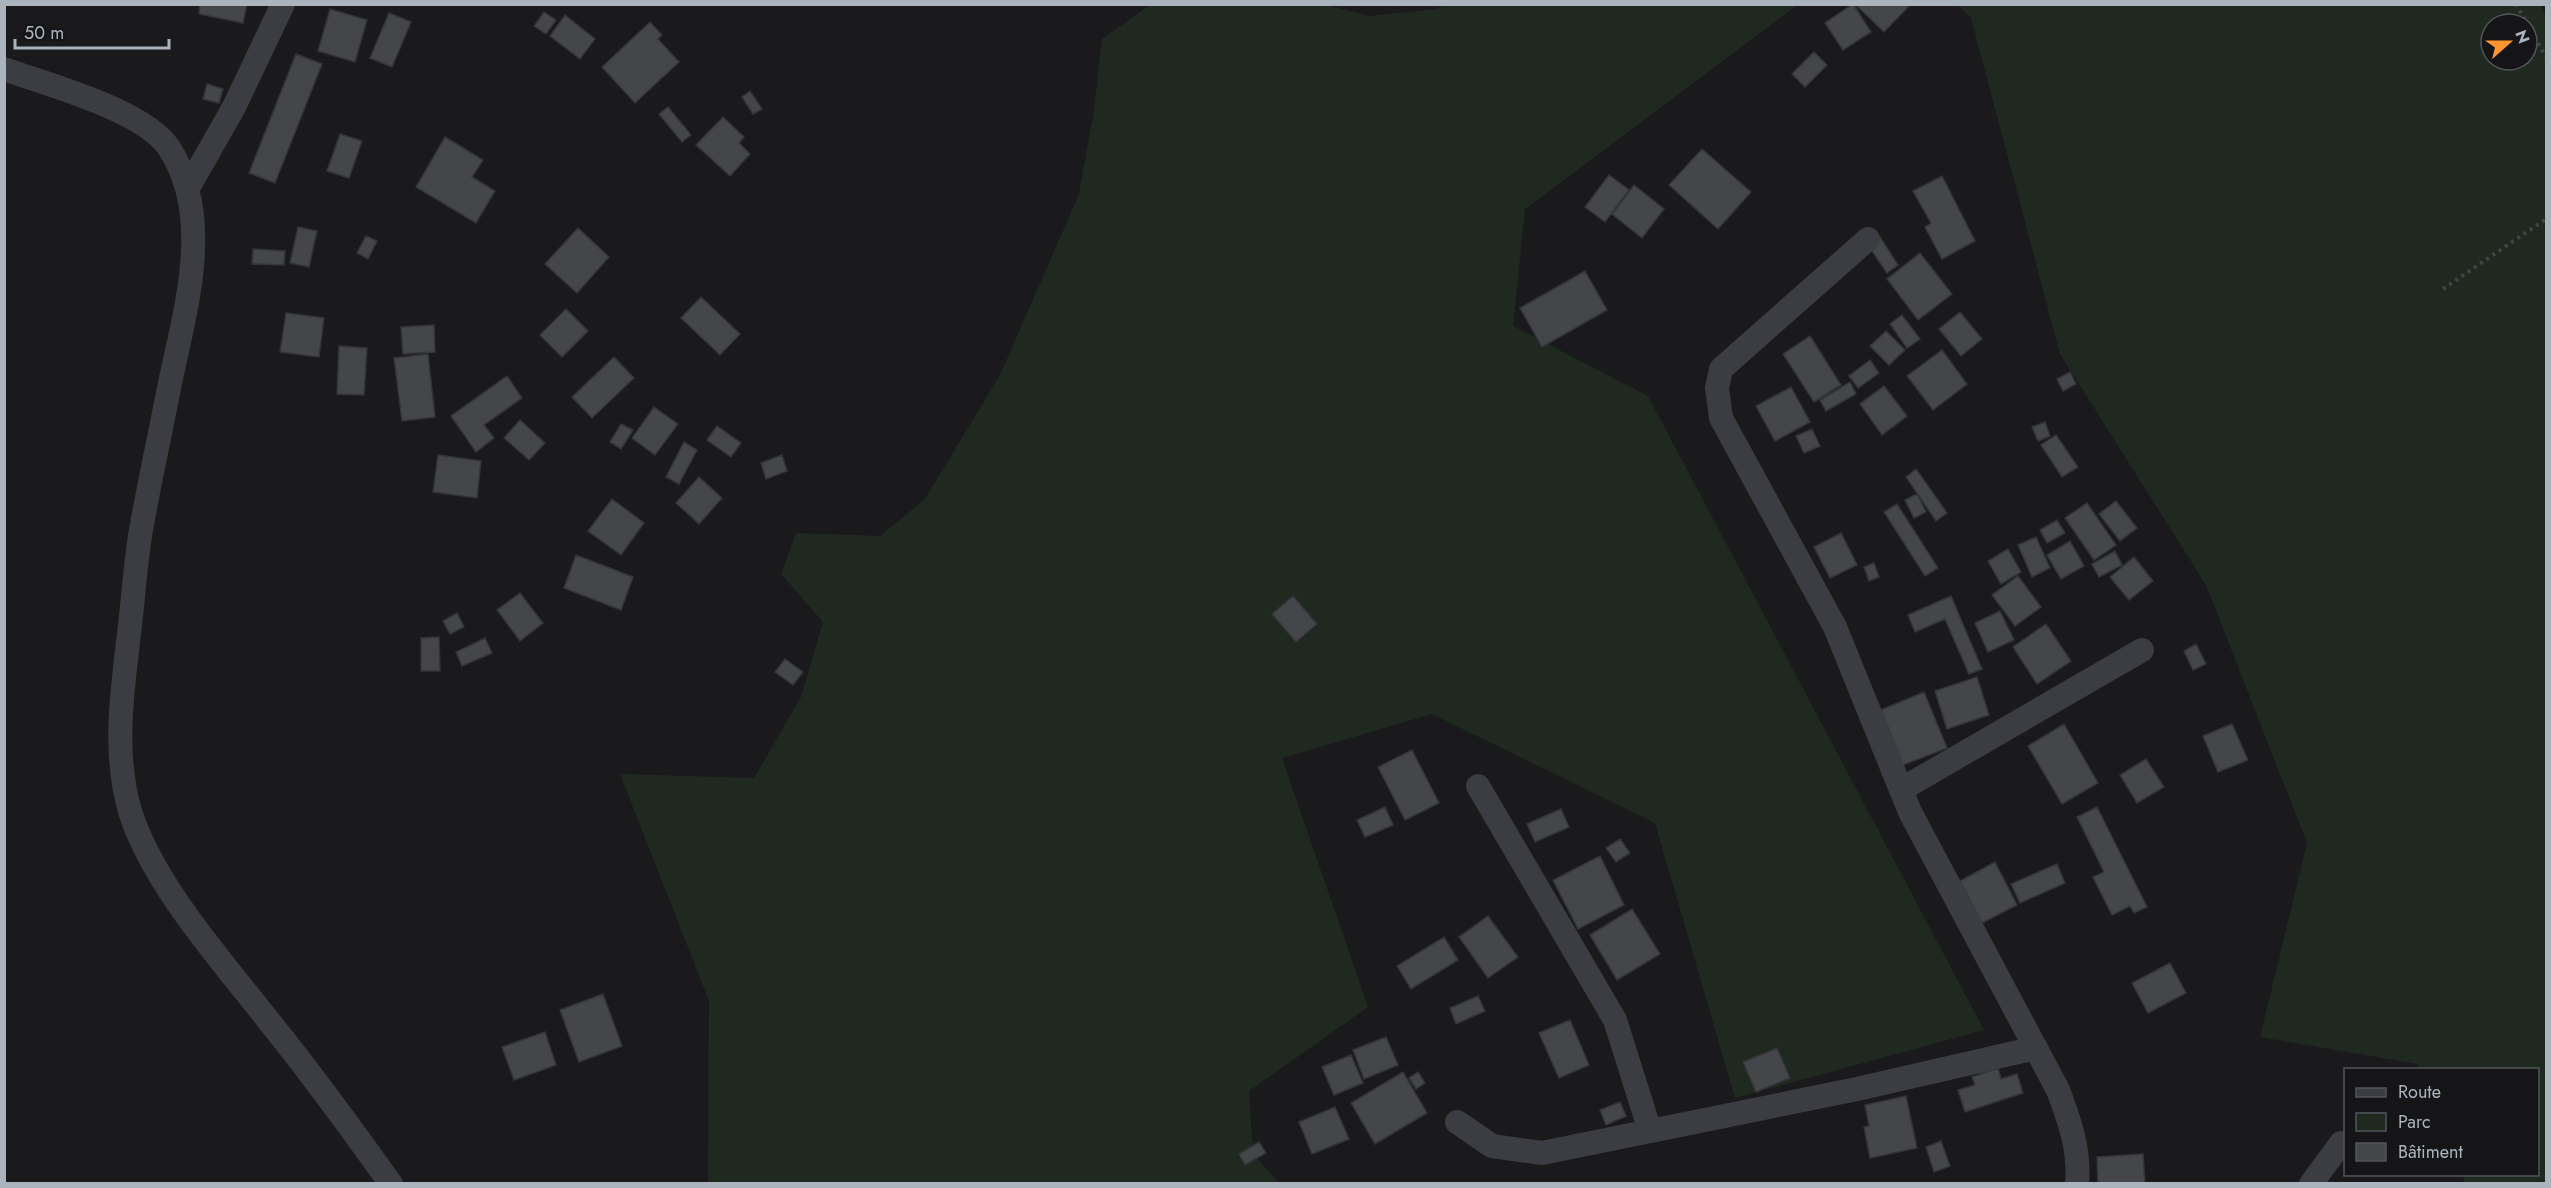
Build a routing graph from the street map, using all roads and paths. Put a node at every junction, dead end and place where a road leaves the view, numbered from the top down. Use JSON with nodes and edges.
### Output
{"nodes":[{"id":1,"x":283,"y":4,"type":"edge"},
{"id":2,"x":2516,"y":4,"type":"edge"},
{"id":3,"x":2547,"y":57,"type":"edge"},
{"id":4,"x":4,"y":69,"type":"edge"},
{"id":5,"x":188,"y":188,"type":"junction"},
{"id":6,"x":2547,"y":219,"type":"edge"},
{"id":7,"x":1868,"y":239,"type":"dead end"},
{"id":8,"x":2444,"y":289,"type":"dead end"},
{"id":9,"x":2142,"y":650,"type":"dead end"},
{"id":10,"x":1478,"y":786,"type":"dead end"},
{"id":11,"x":1902,"y":789,"type":"junction"},
{"id":12,"x":2036,"y":1048,"type":"junction"},
{"id":13,"x":1457,"y":1122,"type":"dead end"},
{"id":14,"x":1650,"y":1131,"type":"junction"},
{"id":15,"x":2341,"y":1143,"type":"dead end"},
{"id":16,"x":391,"y":1184,"type":"edge"},
{"id":17,"x":2077,"y":1184,"type":"edge"},
{"id":18,"x":2311,"y":1184,"type":"edge"}],
"edges":[{"from":1,"to":5,"type":"street"},
{"from":2,"to":3,"type":"path"},
{"from":4,"to":5,"type":"street"},
{"from":5,"to":16,"type":"street"},
{"from":6,"to":8,"type":"path"},
{"from":7,"to":11,"type":"street"},
{"from":9,"to":11,"type":"street"},
{"from":10,"to":14,"type":"street"},
{"from":11,"to":12,"type":"street"},
{"from":12,"to":14,"type":"street"},
{"from":12,"to":17,"type":"street"},
{"from":13,"to":14,"type":"street"},
{"from":15,"to":18,"type":"street"}]}
